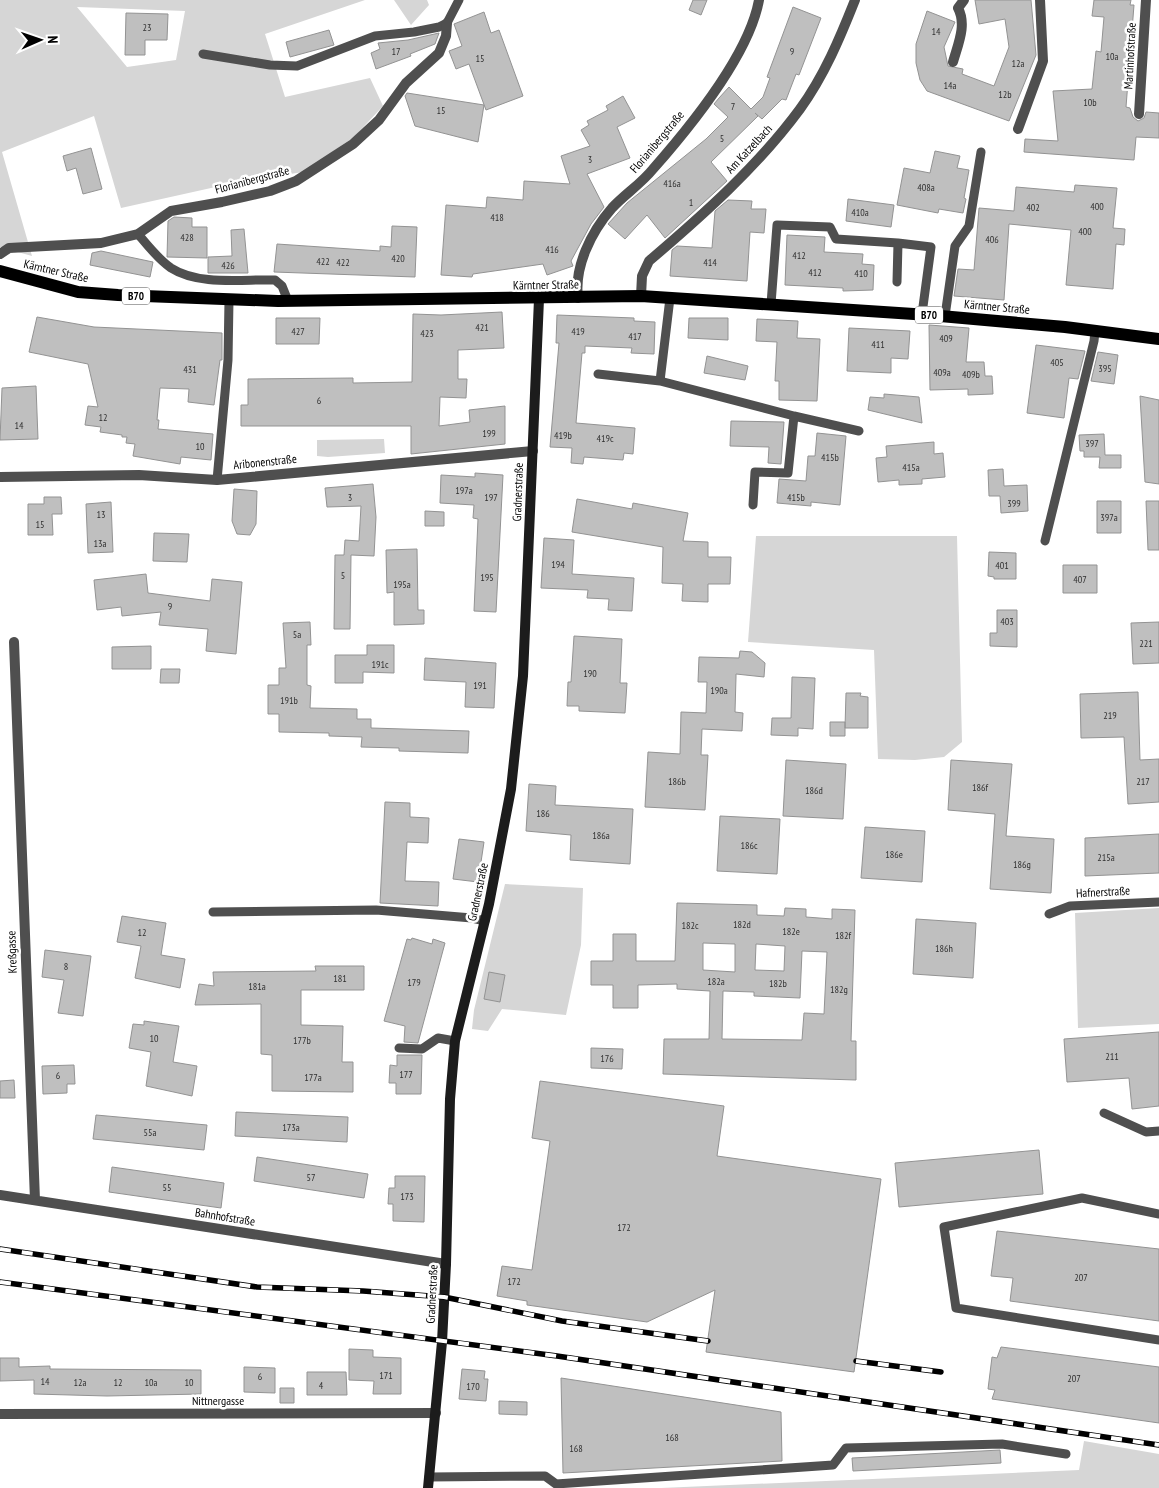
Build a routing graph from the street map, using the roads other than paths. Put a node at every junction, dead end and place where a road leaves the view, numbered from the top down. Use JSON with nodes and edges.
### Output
{"nodes":[{"id":1,"x":459,"y":0,"type":"edge"},
{"id":2,"x":759,"y":0,"type":"edge"},
{"id":3,"x":855,"y":0,"type":"edge"},
{"id":4,"x":964,"y":0,"type":"edge"},
{"id":5,"x":1040,"y":0,"type":"edge"},
{"id":6,"x":1146,"y":0,"type":"edge"},
{"id":7,"x":446,"y":23,"type":"junction"},
{"id":8,"x":203,"y":54,"type":"dead end"},
{"id":9,"x":953,"y":62,"type":"dead end"},
{"id":10,"x":1139,"y":114,"type":"dead end"},
{"id":11,"x":1018,"y":129,"type":"dead end"},
{"id":12,"x":981,"y":152,"type":"dead end"},
{"id":13,"x":138,"y":234,"type":"junction"},
{"id":14,"x":898,"y":242,"type":"junction"},
{"id":15,"x":0,"y":254,"type":"edge"},
{"id":16,"x":0,"y":271,"type":"edge"},
{"id":17,"x":897,"y":282,"type":"dead end"},
{"id":18,"x":641,"y":296,"type":"junction"},
{"id":19,"x":578,"y":298,"type":"junction"},
{"id":20,"x":670,"y":298,"type":"junction"},
{"id":21,"x":539,"y":299,"type":"junction"},
{"id":22,"x":229,"y":300,"type":"junction"},
{"id":23,"x":288,"y":301,"type":"junction"},
{"id":24,"x":771,"y":304,"type":"junction"},
{"id":25,"x":922,"y":314,"type":"junction"},
{"id":26,"x":945,"y":316,"type":"junction"},
{"id":27,"x":1094,"y":331,"type":"junction"},
{"id":28,"x":1159,"y":339,"type":"edge"},
{"id":29,"x":598,"y":374,"type":"dead end"},
{"id":30,"x":660,"y":381,"type":"junction"},
{"id":31,"x":794,"y":416,"type":"junction"},
{"id":32,"x":859,"y":431,"type":"dead end"},
{"id":33,"x":533,"y":450,"type":"junction"},
{"id":34,"x":0,"y":477,"type":"edge"},
{"id":35,"x":217,"y":480,"type":"junction"},
{"id":36,"x":753,"y":505,"type":"dead end"},
{"id":37,"x":1045,"y":541,"type":"dead end"},
{"id":38,"x":14,"y":642,"type":"dead end"},
{"id":39,"x":1159,"y":902,"type":"edge"},
{"id":40,"x":213,"y":912,"type":"dead end"},
{"id":41,"x":1049,"y":914,"type":"dead end"},
{"id":42,"x":485,"y":921,"type":"junction"},
{"id":43,"x":455,"y":1040,"type":"junction"},
{"id":44,"x":399,"y":1048,"type":"dead end"},
{"id":45,"x":1104,"y":1113,"type":"dead end"},
{"id":46,"x":1159,"y":1131,"type":"edge"},
{"id":47,"x":0,"y":1194,"type":"edge"},
{"id":48,"x":35,"y":1200,"type":"junction"},
{"id":49,"x":1159,"y":1214,"type":"edge"},
{"id":50,"x":446,"y":1264,"type":"junction"},
{"id":51,"x":1159,"y":1340,"type":"edge"},
{"id":52,"x":436,"y":1413,"type":"junction"},
{"id":53,"x":0,"y":1414,"type":"edge"},
{"id":54,"x":1066,"y":1454,"type":"dead end"},
{"id":55,"x":429,"y":1477,"type":"junction"},
{"id":56,"x":428,"y":1488,"type":"edge"}],
"edges":[{"from":1,"to":7,"type":"lane","name":"Florianibergstraße"},
{"from":2,"to":19,"type":"street","name":"Florianibergstraße"},
{"from":3,"to":18,"type":"street","name":"Am Katzelbach"},
{"from":4,"to":9,"type":"street"},
{"from":5,"to":11,"type":"street"},
{"from":6,"to":10,"type":"street","name":"Martinhofstraße"},
{"from":7,"to":8,"type":"lane"},
{"from":7,"to":13,"type":"street","name":"Florianibergstraße"},
{"from":12,"to":26,"type":"lane"},
{"from":13,"to":15,"type":"street","name":"Florianibergstraße"},
{"from":13,"to":23,"type":"lane"},
{"from":14,"to":17,"type":"lane"},
{"from":14,"to":24,"type":"lane"},
{"from":14,"to":25,"type":"lane"},
{"from":16,"to":22,"type":"main road","name":"Kärntner Straße","number":"B70"},
{"from":18,"to":19,"type":"main road","name":"Kärntner Straße","number":"B70"},
{"from":18,"to":20,"type":"main road","name":"Kärntner Straße","number":"B70"},
{"from":19,"to":21,"type":"main road","name":"Kärntner Straße","number":"B70"},
{"from":20,"to":24,"type":"main road","name":"Kärntner Straße","number":"B70"},
{"from":20,"to":30,"type":"lane"},
{"from":21,"to":23,"type":"main road","name":"Kärntner Straße","number":"B70"},
{"from":21,"to":33,"type":"main road","name":"Gradnerstraße"},
{"from":22,"to":23,"type":"main road","name":"Kärntner Straße","number":"B70"},
{"from":22,"to":35,"type":"lane"},
{"from":24,"to":25,"type":"main road","name":"Kärntner Straße","number":"B70"},
{"from":25,"to":26,"type":"main road","name":"Kärntner Straße","number":"B70"},
{"from":26,"to":27,"type":"main road","name":"Kärntner Straße","number":"B70"},
{"from":27,"to":28,"type":"main road","name":"Kärntner Straße","number":"B70"},
{"from":27,"to":37,"type":"lane"},
{"from":29,"to":30,"type":"lane"},
{"from":30,"to":31,"type":"lane"},
{"from":31,"to":32,"type":"lane"},
{"from":31,"to":36,"type":"lane"},
{"from":33,"to":35,"type":"street","name":"Aribonenstraße"},
{"from":33,"to":42,"type":"main road","name":"Gradnerstraße"},
{"from":34,"to":35,"type":"street","name":"Aribonenstraße"},
{"from":38,"to":48,"type":"street","name":"Kreßgasse"},
{"from":39,"to":41,"type":"lane","name":"Hafnerstraße"},
{"from":40,"to":42,"type":"lane"},
{"from":42,"to":43,"type":"main road","name":"Gradnerstraße"},
{"from":43,"to":44,"type":"lane"},
{"from":43,"to":50,"type":"main road","name":"Gradnerstraße"},
{"from":45,"to":46,"type":"lane"},
{"from":47,"to":48,"type":"street","name":"Bahnhofstraße"},
{"from":48,"to":50,"type":"street","name":"Bahnhofstraße"},
{"from":49,"to":51,"type":"lane"},
{"from":50,"to":52,"type":"main road","name":"Gradnerstraße"},
{"from":52,"to":53,"type":"street","name":"Nittnergasse"},
{"from":52,"to":55,"type":"main road","name":"Gradnerstraße"},
{"from":54,"to":55,"type":"lane"},
{"from":55,"to":56,"type":"main road","name":"Gradnerstraße"}]}
